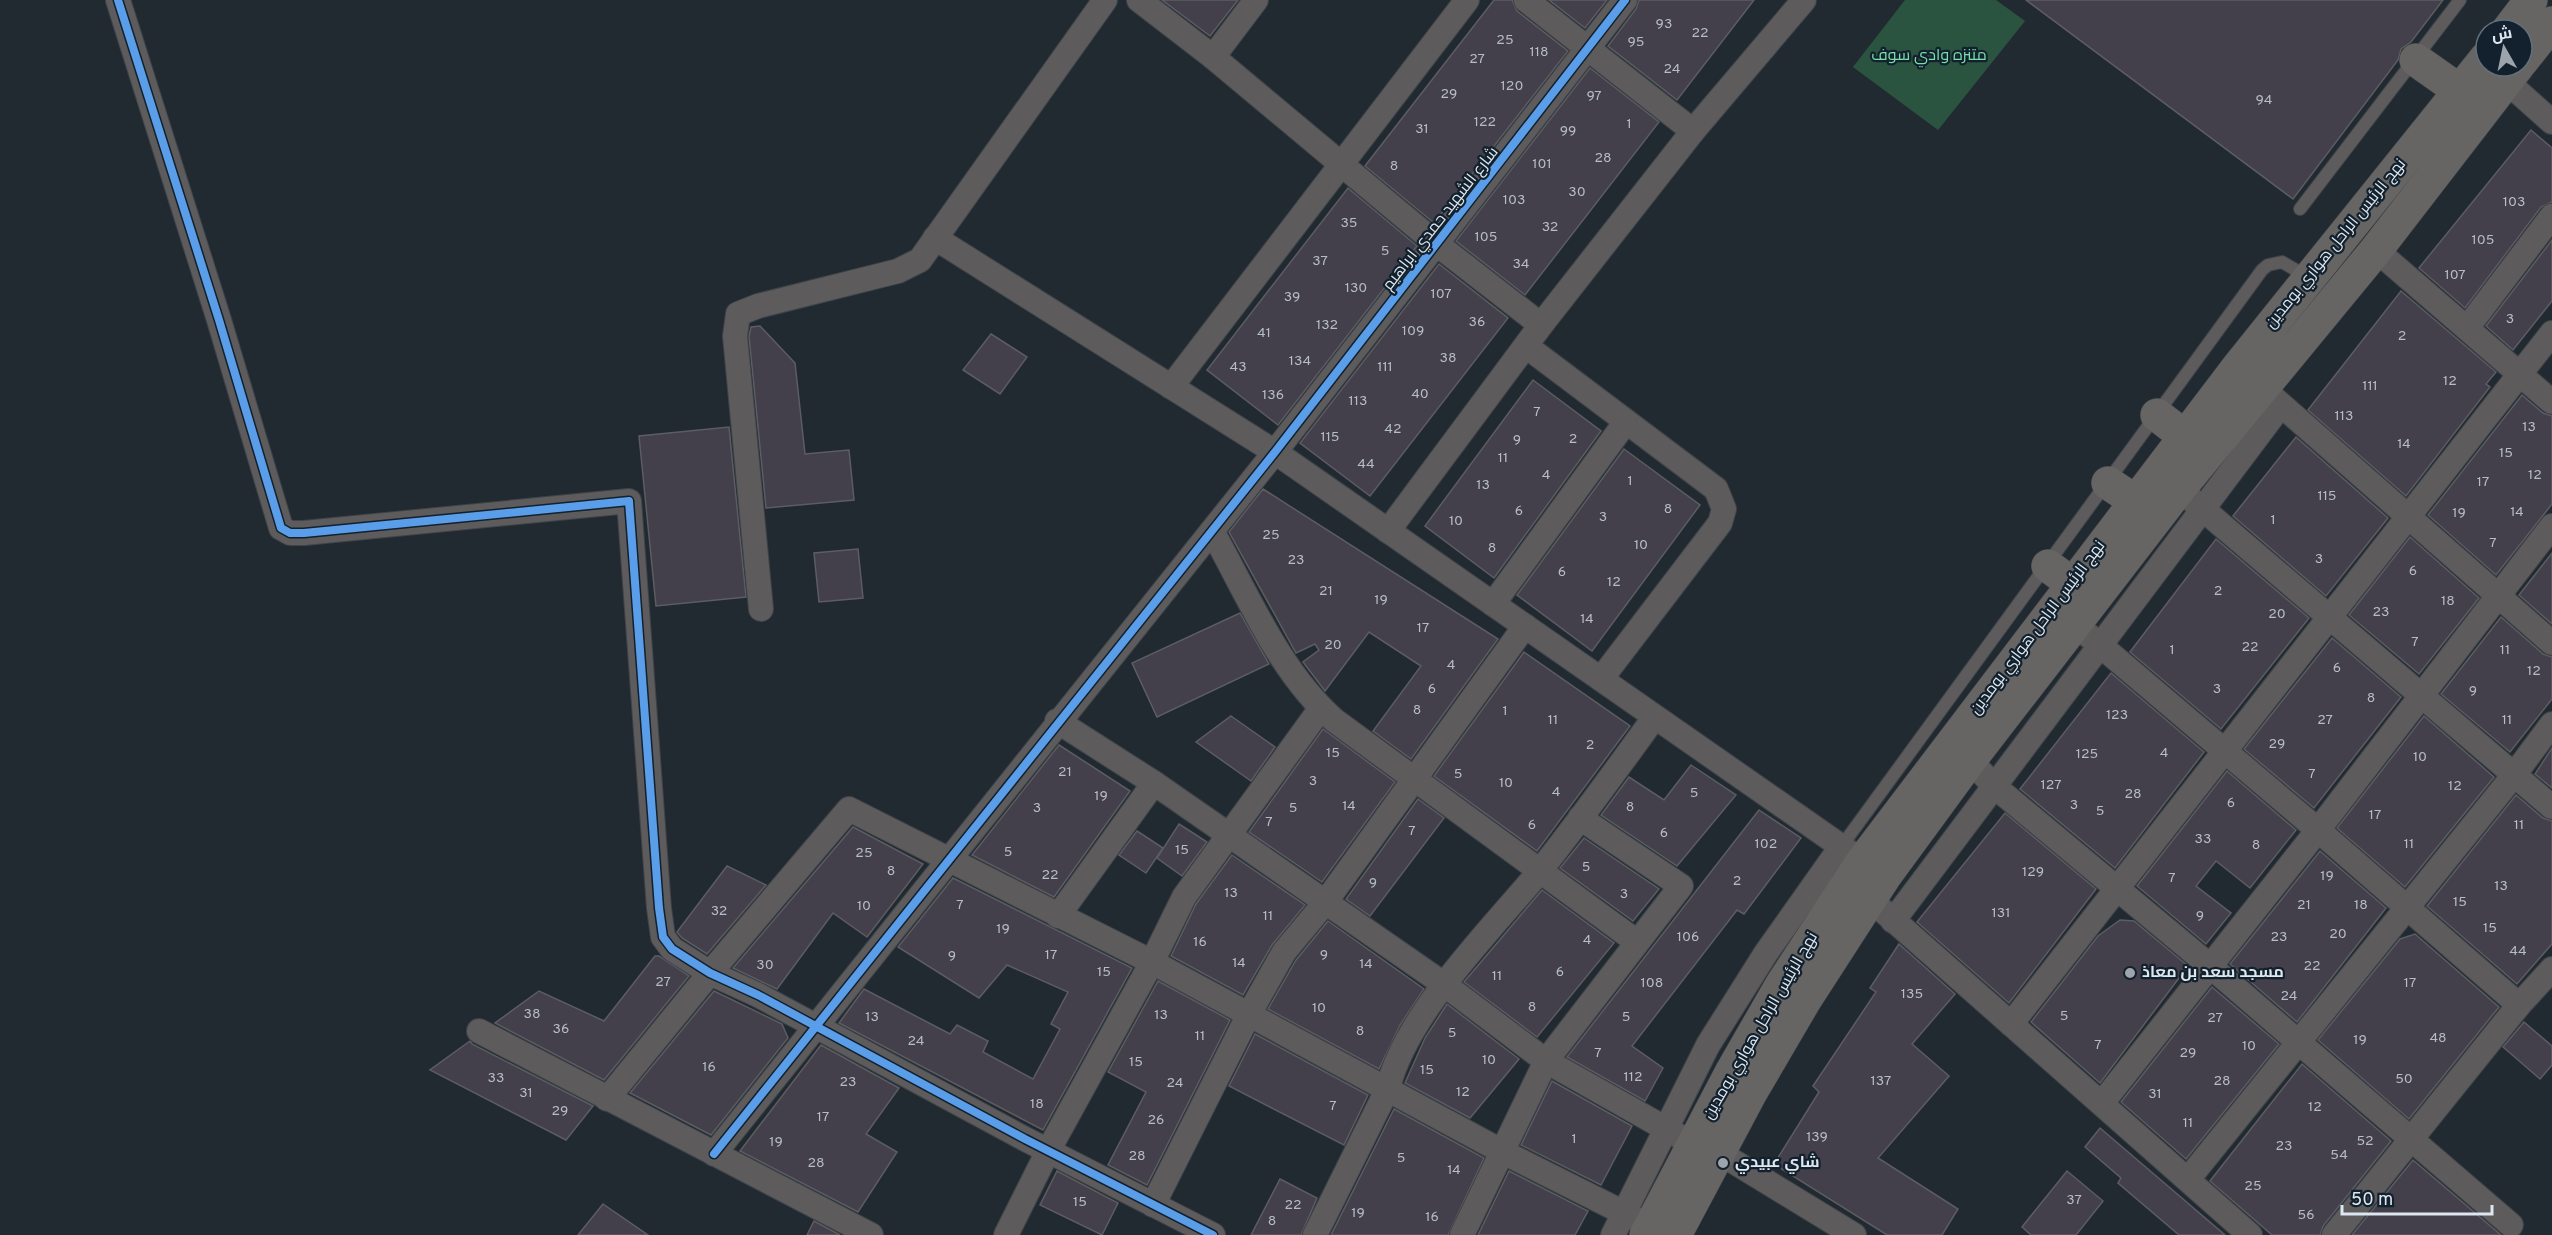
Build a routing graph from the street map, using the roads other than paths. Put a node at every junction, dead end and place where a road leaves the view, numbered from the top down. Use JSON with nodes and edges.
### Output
{"nodes":[{"id":1,"x":118,"y":0,"type":"edge"},
{"id":2,"x":1105,"y":0,"type":"edge"},
{"id":3,"x":1139,"y":0,"type":"edge"},
{"id":4,"x":1256,"y":0,"type":"edge"},
{"id":5,"x":1467,"y":0,"type":"edge"},
{"id":6,"x":1526,"y":0,"type":"edge"},
{"id":7,"x":1625,"y":0,"type":"edge"},
{"id":8,"x":1803,"y":0,"type":"edge"},
{"id":9,"x":2460,"y":0,"type":"edge"},
{"id":10,"x":2531,"y":0,"type":"edge"},
{"id":11,"x":2517,"y":18,"type":"edge"},
{"id":12,"x":2552,"y":23,"type":"edge"},
{"id":13,"x":2534,"y":41,"type":"edge"},
{"id":14,"x":1588,"y":48,"type":"junction"},
{"id":15,"x":1213,"y":57,"type":"junction"},
{"id":16,"x":2416,"y":60,"type":"junction"},
{"id":17,"x":2485,"y":78,"type":"edge"},
{"id":18,"x":2499,"y":78,"type":"edge"},
{"id":19,"x":2517,"y":78,"type":"edge"},
{"id":20,"x":2460,"y":91,"type":"junction"},
{"id":21,"x":2552,"y":122,"type":"edge"},
{"id":22,"x":1693,"y":131,"type":"junction"},
{"id":23,"x":1341,"y":164,"type":"junction"},
{"id":24,"x":2300,"y":209,"type":"dead end"},
{"id":25,"x":2552,"y":216,"type":"edge"},
{"id":26,"x":935,"y":238,"type":"junction"},
{"id":27,"x":1438,"y":246,"type":"junction"},
{"id":28,"x":2376,"y":250,"type":"junction"},
{"id":29,"x":2309,"y":278,"type":"junction"},
{"id":30,"x":1541,"y":325,"type":"junction"},
{"id":31,"x":2467,"y":328,"type":"junction"},
{"id":32,"x":2552,"y":333,"type":"edge"},
{"id":33,"x":1526,"y":346,"type":"junction"},
{"id":34,"x":2519,"y":373,"type":"junction"},
{"id":35,"x":1171,"y":387,"type":"junction"},
{"id":36,"x":2272,"y":396,"type":"junction"},
{"id":37,"x":2552,"y":402,"type":"edge"},
{"id":38,"x":2157,"y":415,"type":"junction"},
{"id":39,"x":1625,"y":423,"type":"junction"},
{"id":40,"x":2196,"y":445,"type":"junction"},
{"id":41,"x":1275,"y":452,"type":"junction"},
{"id":42,"x":2108,"y":483,"type":"junction"},
{"id":43,"x":2191,"y":499,"type":"junction"},
{"id":44,"x":2135,"y":501,"type":"junction"},
{"id":45,"x":2409,"y":515,"type":"junction"},
{"id":46,"x":2552,"y":526,"type":"edge"},
{"id":47,"x":1212,"y":531,"type":"junction"},
{"id":48,"x":1388,"y":531,"type":"junction"},
{"id":49,"x":2070,"y":583,"type":"junction"},
{"id":50,"x":2499,"y":597,"type":"junction"},
{"id":51,"x":1493,"y":604,"type":"junction"},
{"id":52,"x":761,"y":609,"type":"dead end"},
{"id":53,"x":2329,"y":618,"type":"junction"},
{"id":54,"x":2074,"y":624,"type":"junction"},
{"id":55,"x":1525,"y":626,"type":"junction"},
{"id":56,"x":2552,"y":643,"type":"edge"},
{"id":57,"x":2100,"y":644,"type":"junction"},
{"id":58,"x":1601,"y":679,"type":"junction"},
{"id":59,"x":2421,"y":696,"type":"junction"},
{"id":60,"x":1321,"y":708,"type":"junction"},
{"id":61,"x":1654,"y":718,"type":"junction"},
{"id":62,"x":1057,"y":721,"type":"junction"},
{"id":63,"x":2552,"y":724,"type":"edge"},
{"id":64,"x":2224,"y":751,"type":"junction"},
{"id":65,"x":1970,"y":760,"type":"junction"},
{"id":66,"x":2514,"y":775,"type":"junction"},
{"id":67,"x":1414,"y":778,"type":"junction"},
{"id":68,"x":1154,"y":783,"type":"junction"},
{"id":69,"x":1994,"y":786,"type":"junction"},
{"id":70,"x":2552,"y":807,"type":"edge"},
{"id":71,"x":1581,"y":818,"type":"junction"},
{"id":72,"x":2318,"y":830,"type":"junction"},
{"id":73,"x":1227,"y":837,"type":"junction"},
{"id":74,"x":949,"y":861,"type":"junction"},
{"id":75,"x":1540,"y":870,"type":"junction"},
{"id":76,"x":1864,"y":871,"type":"junction"},
{"id":77,"x":2117,"y":891,"type":"junction"},
{"id":78,"x":1324,"y":904,"type":"junction"},
{"id":79,"x":2408,"y":907,"type":"junction"},
{"id":80,"x":1058,"y":916,"type":"junction"},
{"id":81,"x":1893,"y":921,"type":"junction"},
{"id":82,"x":1637,"y":942,"type":"junction"},
{"id":83,"x":1152,"y":962,"type":"junction"},
{"id":84,"x":2210,"y":966,"type":"junction"},
{"id":85,"x":2552,"y":969,"type":"edge"},
{"id":86,"x":710,"y":973,"type":"junction"},
{"id":87,"x":1445,"y":985,"type":"junction"},
{"id":88,"x":2519,"y":1005,"type":"junction"},
{"id":89,"x":1248,"y":1016,"type":"junction"},
{"id":90,"x":2011,"y":1024,"type":"junction"},
{"id":91,"x":816,"y":1028,"type":"junction"},
{"id":92,"x":479,"y":1031,"type":"dead end"},
{"id":93,"x":2299,"y":1043,"type":"junction"},
{"id":94,"x":1546,"y":1061,"type":"junction"},
{"id":95,"x":1388,"y":1088,"type":"junction"},
{"id":96,"x":607,"y":1099,"type":"junction"},
{"id":97,"x":2102,"y":1103,"type":"junction"},
{"id":98,"x":1665,"y":1127,"type":"junction"},
{"id":99,"x":2412,"y":1140,"type":"junction"},
{"id":100,"x":1706,"y":1148,"type":"junction"},
{"id":101,"x":1048,"y":1151,"type":"junction"},
{"id":102,"x":1503,"y":1152,"type":"junction"},
{"id":103,"x":714,"y":1154,"type":"junction"},
{"id":104,"x":2189,"y":1178,"type":"junction"},
{"id":105,"x":1153,"y":1204,"type":"junction"},
{"id":106,"x":2511,"y":1225,"type":"dead end"},
{"id":107,"x":1649,"y":1227,"type":"edge"},
{"id":108,"x":865,"y":1234,"type":"edge"},
{"id":109,"x":1006,"y":1235,"type":"edge"},
{"id":110,"x":1212,"y":1235,"type":"edge"},
{"id":111,"x":1315,"y":1235,"type":"edge"},
{"id":112,"x":1462,"y":1235,"type":"edge"},
{"id":113,"x":1613,"y":1235,"type":"edge"},
{"id":114,"x":1854,"y":1235,"type":"edge"},
{"id":115,"x":2250,"y":1235,"type":"edge"},
{"id":116,"x":2334,"y":1235,"type":"edge"}],
"edges":[{"from":1,"to":86,"type":"street"},
{"from":2,"to":26,"type":"street"},
{"from":3,"to":15,"type":"street"},
{"from":4,"to":15,"type":"street"},
{"from":5,"to":23,"type":"street"},
{"from":6,"to":14,"type":"street"},
{"from":7,"to":14,"type":"street","name":"شارع الشهيد حمدي ابراهيم"},
{"from":8,"to":22,"type":"street"},
{"from":9,"to":16,"type":"lane"},
{"from":10,"to":11,"type":"main road"},
{"from":12,"to":13,"type":"main road","name":"نهج الرئيس الراحل هواري بومدين"},
{"from":14,"to":22,"type":"street"},
{"from":14,"to":27,"type":"street","name":"شارع الشهيد حمدي ابراهيم"},
{"from":15,"to":23,"type":"street"},
{"from":16,"to":20,"type":"main road"},
{"from":16,"to":24,"type":"lane"},
{"from":17,"to":20,"type":"main road","name":"نهج الرئيس الراحل هواري بومدين"},
{"from":18,"to":28,"type":"main road","name":"نهج الرئيس الراحل هواري بومدين"},
{"from":19,"to":21,"type":"street"},
{"from":20,"to":29,"type":"main road","name":"نهج الرئيس الراحل هواري بومدين"},
{"from":22,"to":30,"type":"street"},
{"from":23,"to":27,"type":"street"},
{"from":23,"to":35,"type":"street"},
{"from":25,"to":31,"type":"street"},
{"from":26,"to":35,"type":"street"},
{"from":26,"to":52,"type":"street"},
{"from":27,"to":30,"type":"street"},
{"from":27,"to":41,"type":"street","name":"شارع الشهيد حمدي ابراهيم"},
{"from":28,"to":31,"type":"street"},
{"from":28,"to":36,"type":"main road","name":"نهج الرئيس الراحل هواري بومدين"},
{"from":29,"to":38,"type":"lane"},
{"from":29,"to":40,"type":"main road","name":"نهج الرئيس الراحل هواري بومدين"},
{"from":30,"to":33,"type":"street"},
{"from":31,"to":34,"type":"street"},
{"from":32,"to":34,"type":"street"},
{"from":33,"to":39,"type":"street"},
{"from":33,"to":48,"type":"street"},
{"from":34,"to":37,"type":"street"},
{"from":34,"to":45,"type":"street"},
{"from":35,"to":41,"type":"street"},
{"from":36,"to":40,"type":"main road","name":"نهج الرئيس الراحل هواري بومدين"},
{"from":36,"to":43,"type":"street"},
{"from":36,"to":45,"type":"street"},
{"from":38,"to":40,"type":"main road"},
{"from":38,"to":42,"type":"lane"},
{"from":39,"to":51,"type":"street"},
{"from":39,"to":58,"type":"street"},
{"from":40,"to":43,"type":"main road","name":"نهج الرئيس الراحل هواري بومدين"},
{"from":40,"to":44,"type":"main road","name":"نهج الرئيس الراحل هواري بومدين"},
{"from":41,"to":47,"type":"street","name":"شارع الشهيد حمدي ابراهيم"},
{"from":41,"to":48,"type":"street"},
{"from":42,"to":44,"type":"main road"},
{"from":42,"to":49,"type":"lane"},
{"from":43,"to":49,"type":"main road","name":"نهج الرئيس الراحل هواري بومدين"},
{"from":43,"to":53,"type":"street"},
{"from":43,"to":57,"type":"street"},
{"from":44,"to":49,"type":"main road","name":"نهج الرئيس الراحل هواري بومدين"},
{"from":45,"to":50,"type":"street"},
{"from":45,"to":53,"type":"street"},
{"from":46,"to":50,"type":"street"},
{"from":47,"to":60,"type":"street"},
{"from":47,"to":62,"type":"street","name":"شارع الشهيد حمدي ابراهيم"},
{"from":48,"to":51,"type":"street"},
{"from":49,"to":54,"type":"main road","name":"نهج الرئيس الراحل هواري بومدين"},
{"from":49,"to":76,"type":"main road","name":"نهج الرئيس الراحل هواري بومدين"},
{"from":50,"to":56,"type":"street"},
{"from":50,"to":59,"type":"street"},
{"from":51,"to":55,"type":"street"},
{"from":53,"to":59,"type":"street"},
{"from":53,"to":64,"type":"street"},
{"from":54,"to":57,"type":"street"},
{"from":54,"to":65,"type":"main road","name":"نهج الرئيس الراحل هواري بومدين"},
{"from":55,"to":58,"type":"street"},
{"from":55,"to":67,"type":"street"},
{"from":57,"to":64,"type":"street"},
{"from":57,"to":69,"type":"street"},
{"from":58,"to":61,"type":"street"},
{"from":59,"to":66,"type":"street"},
{"from":59,"to":72,"type":"street"},
{"from":60,"to":67,"type":"street"},
{"from":60,"to":73,"type":"street"},
{"from":61,"to":71,"type":"street"},
{"from":61,"to":76,"type":"street"},
{"from":62,"to":68,"type":"street"},
{"from":62,"to":74,"type":"street","name":"شارع الشهيد حمدي ابراهيم"},
{"from":63,"to":66,"type":"street"},
{"from":64,"to":72,"type":"street"},
{"from":64,"to":77,"type":"street"},
{"from":65,"to":69,"type":"street"},
{"from":65,"to":76,"type":"main road","name":"نهج الرئيس الراحل هواري بومدين"},
{"from":66,"to":70,"type":"street"},
{"from":66,"to":79,"type":"street"},
{"from":67,"to":75,"type":"street"},
{"from":67,"to":78,"type":"street"},
{"from":68,"to":73,"type":"street"},
{"from":68,"to":80,"type":"street"},
{"from":69,"to":77,"type":"street"},
{"from":69,"to":81,"type":"street"},
{"from":71,"to":75,"type":"street"},
{"from":71,"to":82,"type":"street"},
{"from":72,"to":79,"type":"street"},
{"from":72,"to":84,"type":"street"},
{"from":73,"to":78,"type":"street"},
{"from":73,"to":83,"type":"street"},
{"from":74,"to":80,"type":"street"},
{"from":74,"to":86,"type":"street"},
{"from":74,"to":91,"type":"street","name":"شارع الشهيد حمدي ابراهيم"},
{"from":75,"to":82,"type":"street"},
{"from":75,"to":87,"type":"street"},
{"from":76,"to":81,"type":"street"},
{"from":76,"to":98,"type":"street"},
{"from":76,"to":100,"type":"main road","name":"نهج الرئيس الراحل هواري بومدين"},
{"from":77,"to":84,"type":"street"},
{"from":77,"to":90,"type":"street"},
{"from":78,"to":87,"type":"street"},
{"from":78,"to":89,"type":"street"},
{"from":79,"to":88,"type":"street"},
{"from":79,"to":93,"type":"street"},
{"from":80,"to":83,"type":"street"},
{"from":81,"to":90,"type":"street"},
{"from":82,"to":94,"type":"street"},
{"from":83,"to":89,"type":"street"},
{"from":83,"to":101,"type":"street"},
{"from":84,"to":93,"type":"street"},
{"from":84,"to":97,"type":"street"},
{"from":85,"to":88,"type":"street"},
{"from":86,"to":91,"type":"street"},
{"from":86,"to":96,"type":"street"},
{"from":87,"to":94,"type":"street"},
{"from":87,"to":95,"type":"street"},
{"from":88,"to":99,"type":"street"},
{"from":89,"to":95,"type":"street"},
{"from":89,"to":105,"type":"street"},
{"from":90,"to":97,"type":"street"},
{"from":91,"to":101,"type":"street"},
{"from":91,"to":103,"type":"street","name":"شارع الشهيد حمدي ابراهيم"},
{"from":92,"to":96,"type":"street"},
{"from":93,"to":99,"type":"street"},
{"from":93,"to":104,"type":"street"},
{"from":94,"to":98,"type":"street"},
{"from":94,"to":102,"type":"street"},
{"from":95,"to":102,"type":"street"},
{"from":95,"to":111,"type":"street"},
{"from":96,"to":103,"type":"street"},
{"from":97,"to":104,"type":"street"},
{"from":98,"to":100,"type":"street"},
{"from":98,"to":107,"type":"street"},
{"from":99,"to":106,"type":"street"},
{"from":99,"to":116,"type":"street"},
{"from":100,"to":107,"type":"main road","name":"نهج الرئيس الراحل هواري بومدين"},
{"from":100,"to":114,"type":"street"},
{"from":101,"to":105,"type":"street"},
{"from":101,"to":109,"type":"street"},
{"from":102,"to":107,"type":"street"},
{"from":102,"to":112,"type":"street"},
{"from":103,"to":108,"type":"street"},
{"from":104,"to":115,"type":"street"},
{"from":105,"to":110,"type":"street"},
{"from":107,"to":113,"type":"street"}]}
